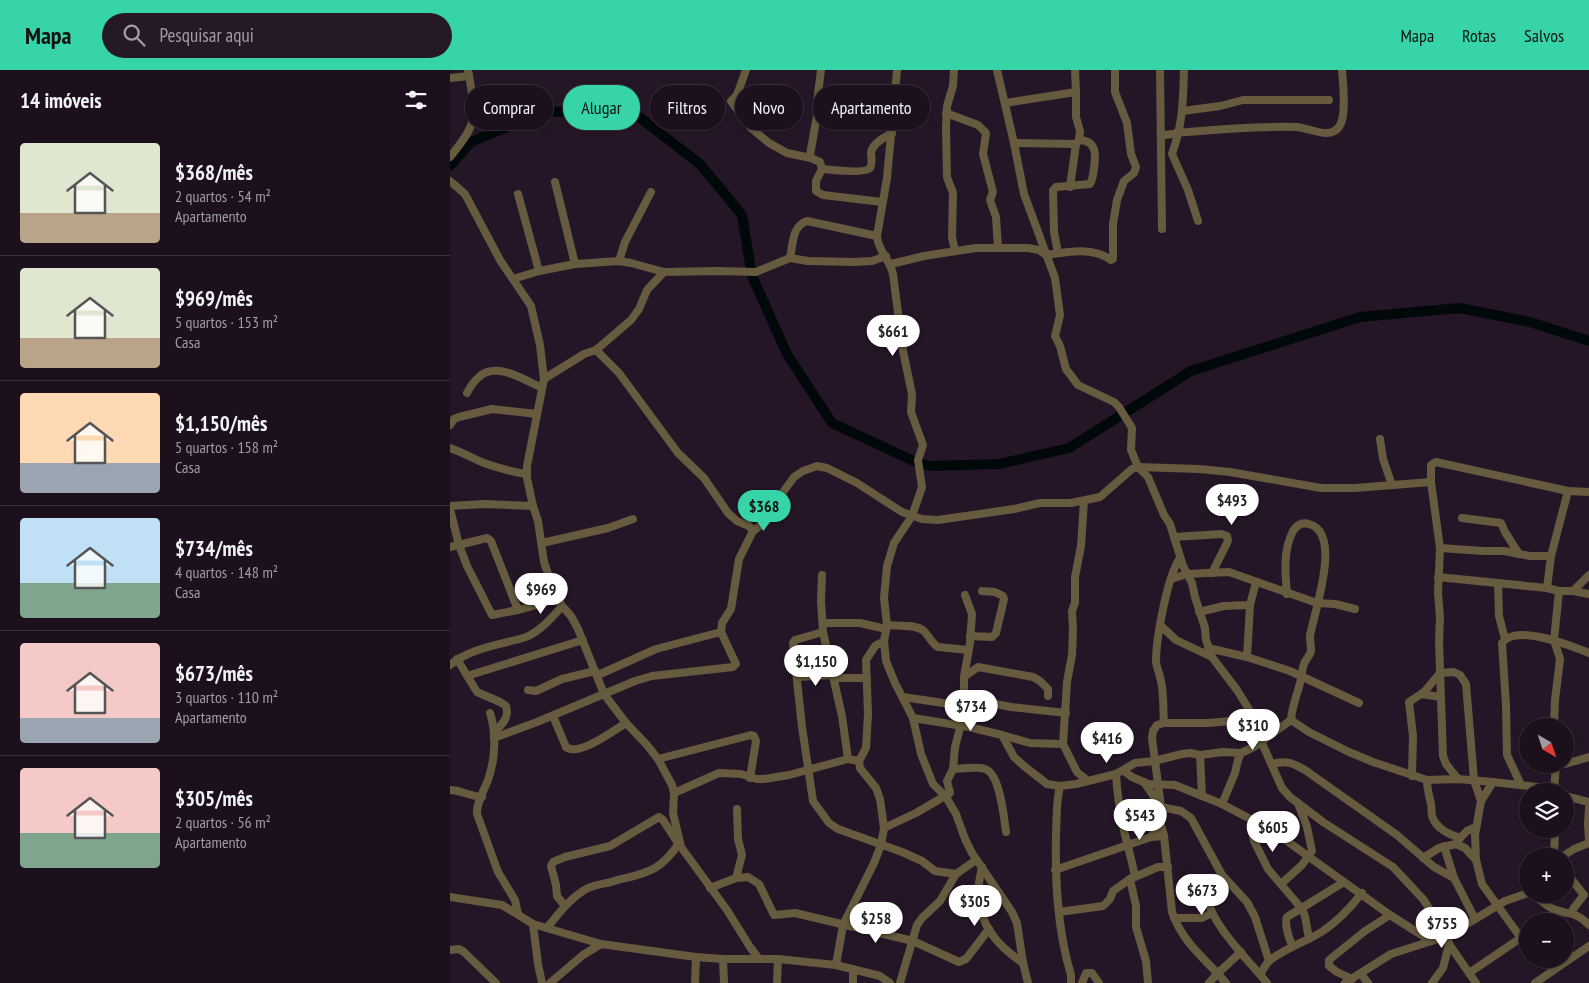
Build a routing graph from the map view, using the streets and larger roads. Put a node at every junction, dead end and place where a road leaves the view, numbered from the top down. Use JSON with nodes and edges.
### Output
{"nodes":[{"id":1,"x":746,"y":70,"type":"edge"},
{"id":2,"x":821,"y":70,"type":"edge"},
{"id":3,"x":898,"y":70,"type":"edge"},
{"id":4,"x":954,"y":70,"type":"edge"},
{"id":5,"x":997,"y":70,"type":"edge"},
{"id":6,"x":1074,"y":70,"type":"edge"},
{"id":7,"x":1115,"y":70,"type":"edge"},
{"id":8,"x":1160,"y":70,"type":"edge"},
{"id":9,"x":1184,"y":70,"type":"edge"},
{"id":10,"x":1342,"y":70,"type":"edge"},
{"id":11,"x":469,"y":73,"type":"edge"},
{"id":12,"x":450,"y":78,"type":"edge"},
{"id":13,"x":819,"y":85,"type":"edge"},
{"id":14,"x":896,"y":85,"type":"edge"},
{"id":15,"x":1076,"y":92,"type":"junction"},
{"id":16,"x":1329,"y":100,"type":"dead end"},
{"id":17,"x":1005,"y":103,"type":"junction"},
{"id":18,"x":1183,"y":111,"type":"junction"},
{"id":19,"x":946,"y":113,"type":"junction"},
{"id":20,"x":814,"y":130,"type":"edge"},
{"id":21,"x":892,"y":132,"type":"joint"},
{"id":22,"x":1179,"y":133,"type":"junction"},
{"id":23,"x":1163,"y":135,"type":"junction"},
{"id":24,"x":1078,"y":142,"type":"junction"},
{"id":25,"x":1014,"y":143,"type":"junction"},
{"id":26,"x":1172,"y":154,"type":"junction"},
{"id":27,"x":450,"y":157,"type":"edge"},
{"id":28,"x":811,"y":158,"type":"junction"},
{"id":29,"x":822,"y":169,"type":"junction"},
{"id":30,"x":450,"y":181,"type":"edge"},
{"id":31,"x":555,"y":182,"type":"dead end"},
{"id":32,"x":1070,"y":187,"type":"junction"},
{"id":33,"x":650,"y":192,"type":"dead end"},
{"id":34,"x":518,"y":194,"type":"dead end"},
{"id":35,"x":882,"y":202,"type":"junction"},
{"id":36,"x":1198,"y":222,"type":"dead end"},
{"id":37,"x":1162,"y":229,"type":"dead end"},
{"id":38,"x":877,"y":236,"type":"junction"},
{"id":39,"x":998,"y":248,"type":"junction"},
{"id":40,"x":954,"y":252,"type":"junction"},
{"id":41,"x":1058,"y":253,"type":"junction"},
{"id":42,"x":1046,"y":255,"type":"junction"},
{"id":43,"x":886,"y":256,"type":"junction"},
{"id":44,"x":790,"y":258,"type":"junction"},
{"id":45,"x":619,"y":262,"type":"junction"},
{"id":46,"x":575,"y":264,"type":"junction"},
{"id":47,"x":891,"y":264,"type":"junction"},
{"id":48,"x":539,"y":271,"type":"junction"},
{"id":49,"x":664,"y":272,"type":"junction"},
{"id":50,"x":513,"y":279,"type":"junction"},
{"id":51,"x":596,"y":350,"type":"junction"},
{"id":52,"x":544,"y":379,"type":"junction"},
{"id":53,"x":542,"y":388,"type":"junction"},
{"id":54,"x":467,"y":393,"type":"dead end"},
{"id":55,"x":537,"y":414,"type":"junction"},
{"id":56,"x":450,"y":425,"type":"edge"},
{"id":57,"x":1380,"y":439,"type":"dead end"},
{"id":58,"x":450,"y":448,"type":"edge"},
{"id":59,"x":1138,"y":467,"type":"junction"},
{"id":60,"x":527,"y":474,"type":"junction"},
{"id":61,"x":1430,"y":482,"type":"junction"},
{"id":62,"x":1392,"y":486,"type":"junction"},
{"id":63,"x":1568,"y":491,"type":"junction"},
{"id":64,"x":1589,"y":492,"type":"edge"},
{"id":65,"x":1084,"y":501,"type":"junction"},
{"id":66,"x":532,"y":506,"type":"junction"},
{"id":67,"x":450,"y":508,"type":"edge"},
{"id":68,"x":912,"y":516,"type":"junction"},
{"id":69,"x":1462,"y":518,"type":"dead end"},
{"id":70,"x":632,"y":519,"type":"dead end"},
{"id":71,"x":752,"y":531,"type":"junction"},
{"id":72,"x":1174,"y":537,"type":"junction"},
{"id":73,"x":542,"y":543,"type":"junction"},
{"id":74,"x":459,"y":545,"type":"junction"},
{"id":75,"x":450,"y":547,"type":"edge"},
{"id":76,"x":1440,"y":548,"type":"junction"},
{"id":77,"x":1519,"y":554,"type":"junction"},
{"id":78,"x":1551,"y":556,"type":"junction"},
{"id":79,"x":1180,"y":558,"type":"junction"},
{"id":80,"x":1212,"y":573,"type":"junction"},
{"id":81,"x":1187,"y":574,"type":"junction"},
{"id":82,"x":822,"y":575,"type":"dead end"},
{"id":83,"x":1589,"y":575,"type":"edge"},
{"id":84,"x":1438,"y":577,"type":"junction"},
{"id":85,"x":1171,"y":579,"type":"junction"},
{"id":86,"x":1256,"y":582,"type":"junction"},
{"id":87,"x":1498,"y":583,"type":"junction"},
{"id":88,"x":1546,"y":588,"type":"junction"},
{"id":89,"x":982,"y":591,"type":"dead end"},
{"id":90,"x":1559,"y":591,"type":"junction"},
{"id":91,"x":1573,"y":591,"type":"junction"},
{"id":92,"x":1288,"y":594,"type":"junction"},
{"id":93,"x":1589,"y":594,"type":"edge"},
{"id":94,"x":965,"y":595,"type":"dead end"},
{"id":95,"x":558,"y":598,"type":"junction"},
{"id":96,"x":1318,"y":603,"type":"junction"},
{"id":97,"x":1250,"y":605,"type":"junction"},
{"id":98,"x":562,"y":606,"type":"junction"},
{"id":99,"x":1355,"y":609,"type":"dead end"},
{"id":100,"x":518,"y":610,"type":"junction"},
{"id":101,"x":1199,"y":612,"type":"junction"},
{"id":102,"x":823,"y":623,"type":"junction"},
{"id":103,"x":1160,"y":625,"type":"junction"},
{"id":104,"x":886,"y":627,"type":"junction"},
{"id":105,"x":721,"y":632,"type":"junction"},
{"id":106,"x":823,"y":632,"type":"junction"},
{"id":107,"x":970,"y":636,"type":"junction"},
{"id":108,"x":1505,"y":639,"type":"junction"},
{"id":109,"x":583,"y":640,"type":"junction"},
{"id":110,"x":1554,"y":640,"type":"junction"},
{"id":111,"x":884,"y":641,"type":"junction"},
{"id":112,"x":1208,"y":648,"type":"junction"},
{"id":113,"x":968,"y":650,"type":"junction"},
{"id":114,"x":1589,"y":653,"type":"edge"},
{"id":115,"x":1212,"y":657,"type":"junction"},
{"id":116,"x":1247,"y":658,"type":"junction"},
{"id":117,"x":457,"y":659,"type":"junction"},
{"id":118,"x":966,"y":659,"type":"junction"},
{"id":119,"x":450,"y":665,"type":"edge"},
{"id":120,"x":978,"y":667,"type":"junction"},
{"id":121,"x":596,"y":673,"type":"junction"},
{"id":122,"x":1440,"y":673,"type":"junction"},
{"id":123,"x":467,"y":676,"type":"junction"},
{"id":124,"x":834,"y":676,"type":"junction"},
{"id":125,"x":1302,"y":676,"type":"junction"},
{"id":126,"x":796,"y":677,"type":"junction"},
{"id":127,"x":964,"y":677,"type":"junction"},
{"id":128,"x":866,"y":678,"type":"junction"},
{"id":129,"x":528,"y":690,"type":"dead end"},
{"id":130,"x":604,"y":694,"type":"junction"},
{"id":131,"x":1421,"y":694,"type":"junction"},
{"id":132,"x":1048,"y":696,"type":"dead end"},
{"id":133,"x":903,"y":697,"type":"junction"},
{"id":134,"x":1441,"y":697,"type":"junction"},
{"id":135,"x":964,"y":698,"type":"junction"},
{"id":136,"x":1359,"y":703,"type":"dead end"},
{"id":137,"x":490,"y":713,"type":"dead end"},
{"id":138,"x":964,"y":713,"type":"junction"},
{"id":139,"x":1066,"y":713,"type":"junction"},
{"id":140,"x":553,"y":716,"type":"junction"},
{"id":141,"x":912,"y":718,"type":"junction"},
{"id":142,"x":1554,"y":718,"type":"edge"},
{"id":143,"x":1255,"y":719,"type":"junction"},
{"id":144,"x":1292,"y":720,"type":"junction"},
{"id":145,"x":626,"y":723,"type":"junction"},
{"id":146,"x":1164,"y":723,"type":"junction"},
{"id":147,"x":961,"y":726,"type":"junction"},
{"id":148,"x":494,"y":735,"type":"junction"},
{"id":149,"x":1002,"y":735,"type":"junction"},
{"id":150,"x":1261,"y":742,"type":"junction"},
{"id":151,"x":1063,"y":744,"type":"junction"},
{"id":152,"x":1242,"y":753,"type":"junction"},
{"id":153,"x":1200,"y":755,"type":"junction"},
{"id":154,"x":1589,"y":757,"type":"edge"},
{"id":155,"x":658,"y":759,"type":"junction"},
{"id":156,"x":848,"y":759,"type":"junction"},
{"id":157,"x":859,"y":761,"type":"junction"},
{"id":158,"x":1154,"y":761,"type":"junction"},
{"id":159,"x":1574,"y":761,"type":"edge"},
{"id":160,"x":1272,"y":764,"type":"junction"},
{"id":161,"x":810,"y":769,"type":"junction"},
{"id":162,"x":953,"y":769,"type":"junction"},
{"id":163,"x":1077,"y":772,"type":"junction"},
{"id":164,"x":1120,"y":772,"type":"junction"},
{"id":165,"x":1412,"y":776,"type":"junction"},
{"id":166,"x":750,"y":778,"type":"junction"},
{"id":167,"x":1458,"y":779,"type":"junction"},
{"id":168,"x":1088,"y":780,"type":"junction"},
{"id":169,"x":1427,"y":780,"type":"junction"},
{"id":170,"x":1474,"y":780,"type":"junction"},
{"id":171,"x":1144,"y":782,"type":"junction"},
{"id":172,"x":1493,"y":782,"type":"junction"},
{"id":173,"x":1521,"y":783,"type":"edge"},
{"id":174,"x":1076,"y":784,"type":"junction"},
{"id":175,"x":1158,"y":785,"type":"junction"},
{"id":176,"x":1519,"y":785,"type":"edge"},
{"id":177,"x":1060,"y":786,"type":"junction"},
{"id":178,"x":450,"y":790,"type":"edge"},
{"id":179,"x":674,"y":793,"type":"junction"},
{"id":180,"x":946,"y":796,"type":"junction"},
{"id":181,"x":1202,"y":796,"type":"junction"},
{"id":182,"x":482,"y":797,"type":"junction"},
{"id":183,"x":1574,"y":798,"type":"edge"},
{"id":184,"x":1481,"y":801,"type":"junction"},
{"id":185,"x":1298,"y":802,"type":"junction"},
{"id":186,"x":1589,"y":802,"type":"edge"},
{"id":187,"x":1222,"y":804,"type":"junction"},
{"id":188,"x":1161,"y":808,"type":"junction"},
{"id":189,"x":1589,"y":808,"type":"edge"},
{"id":190,"x":737,"y":809,"type":"dead end"},
{"id":191,"x":1317,"y":817,"type":"junction"},
{"id":192,"x":1160,"y":821,"type":"junction"},
{"id":193,"x":1256,"y":821,"type":"junction"},
{"id":194,"x":1307,"y":827,"type":"junction"},
{"id":195,"x":1476,"y":827,"type":"junction"},
{"id":196,"x":884,"y":828,"type":"junction"},
{"id":197,"x":1006,"y":832,"type":"dead end"},
{"id":198,"x":1164,"y":836,"type":"junction"},
{"id":199,"x":1151,"y":837,"type":"junction"},
{"id":200,"x":1458,"y":841,"type":"junction"},
{"id":201,"x":1589,"y":842,"type":"edge"},
{"id":202,"x":680,"y":845,"type":"junction"},
{"id":203,"x":881,"y":845,"type":"junction"},
{"id":204,"x":1128,"y":845,"type":"junction"},
{"id":205,"x":1444,"y":846,"type":"junction"},
{"id":206,"x":1574,"y":849,"type":"edge"},
{"id":207,"x":1308,"y":857,"type":"junction"},
{"id":208,"x":1423,"y":858,"type":"junction"},
{"id":209,"x":976,"y":860,"type":"junction"},
{"id":210,"x":1476,"y":860,"type":"junction"},
{"id":211,"x":982,"y":867,"type":"junction"},
{"id":212,"x":1168,"y":867,"type":"junction"},
{"id":213,"x":1055,"y":870,"type":"junction"},
{"id":214,"x":956,"y":874,"type":"junction"},
{"id":215,"x":1222,"y":875,"type":"junction"},
{"id":216,"x":736,"y":878,"type":"junction"},
{"id":217,"x":1132,"y":878,"type":"junction"},
{"id":218,"x":1454,"y":878,"type":"junction"},
{"id":219,"x":1574,"y":880,"type":"edge"},
{"id":220,"x":1344,"y":882,"type":"junction"},
{"id":221,"x":1281,"y":884,"type":"junction"},
{"id":222,"x":710,"y":888,"type":"junction"},
{"id":223,"x":1587,"y":892,"type":"edge"},
{"id":224,"x":1362,"y":893,"type":"junction"},
{"id":225,"x":1519,"y":896,"type":"edge"},
{"id":226,"x":450,"y":897,"type":"edge"},
{"id":227,"x":1545,"y":903,"type":"edge"},
{"id":228,"x":1498,"y":905,"type":"junction"},
{"id":229,"x":565,"y":906,"type":"junction"},
{"id":230,"x":1301,"y":908,"type":"junction"},
{"id":231,"x":1559,"y":911,"type":"junction"},
{"id":232,"x":1059,"y":912,"type":"junction"},
{"id":233,"x":1212,"y":913,"type":"junction"},
{"id":234,"x":1556,"y":913,"type":"edge"},
{"id":235,"x":1572,"y":913,"type":"joint"},
{"id":236,"x":518,"y":914,"type":"junction"},
{"id":237,"x":1574,"y":914,"type":"edge"},
{"id":238,"x":1390,"y":915,"type":"junction"},
{"id":239,"x":1174,"y":918,"type":"junction"},
{"id":240,"x":1475,"y":918,"type":"junction"},
{"id":241,"x":532,"y":924,"type":"junction"},
{"id":242,"x":843,"y":925,"type":"junction"},
{"id":243,"x":1589,"y":925,"type":"edge"},
{"id":244,"x":547,"y":928,"type":"junction"},
{"id":245,"x":989,"y":930,"type":"junction"},
{"id":246,"x":1519,"y":930,"type":"edge"},
{"id":247,"x":1446,"y":936,"type":"junction"},
{"id":248,"x":1309,"y":939,"type":"junction"},
{"id":249,"x":1519,"y":939,"type":"edge"},
{"id":250,"x":913,"y":940,"type":"junction"},
{"id":251,"x":1431,"y":940,"type":"junction"},
{"id":252,"x":601,"y":944,"type":"junction"},
{"id":253,"x":1449,"y":944,"type":"junction"},
{"id":254,"x":1292,"y":946,"type":"junction"},
{"id":255,"x":1589,"y":946,"type":"edge"},
{"id":256,"x":450,"y":950,"type":"edge"},
{"id":257,"x":1241,"y":952,"type":"junction"},
{"id":258,"x":696,"y":957,"type":"junction"},
{"id":259,"x":723,"y":959,"type":"junction"},
{"id":260,"x":759,"y":959,"type":"junction"},
{"id":261,"x":778,"y":959,"type":"junction"},
{"id":262,"x":1270,"y":961,"type":"junction"},
{"id":263,"x":1023,"y":963,"type":"junction"},
{"id":264,"x":836,"y":965,"type":"junction"},
{"id":265,"x":1480,"y":966,"type":"junction"},
{"id":266,"x":853,"y":969,"type":"junction"},
{"id":267,"x":1218,"y":972,"type":"junction"},
{"id":268,"x":1470,"y":973,"type":"junction"},
{"id":269,"x":1260,"y":974,"type":"junction"},
{"id":270,"x":1361,"y":974,"type":"junction"},
{"id":271,"x":1070,"y":979,"type":"edge"},
{"id":272,"x":1348,"y":981,"type":"edge"},
{"id":273,"x":496,"y":983,"type":"edge"},
{"id":274,"x":542,"y":983,"type":"edge"},
{"id":275,"x":550,"y":983,"type":"edge"},
{"id":276,"x":695,"y":983,"type":"edge"},
{"id":277,"x":724,"y":983,"type":"edge"},
{"id":278,"x":777,"y":983,"type":"edge"},
{"id":279,"x":853,"y":983,"type":"edge"},
{"id":280,"x":890,"y":983,"type":"edge"},
{"id":281,"x":900,"y":983,"type":"edge"},
{"id":282,"x":1028,"y":983,"type":"edge"},
{"id":283,"x":1082,"y":983,"type":"edge"},
{"id":284,"x":1098,"y":983,"type":"edge"},
{"id":285,"x":1148,"y":983,"type":"edge"},
{"id":286,"x":1209,"y":983,"type":"edge"},
{"id":287,"x":1226,"y":983,"type":"edge"},
{"id":288,"x":1267,"y":983,"type":"edge"},
{"id":289,"x":1368,"y":983,"type":"edge"},
{"id":290,"x":1432,"y":983,"type":"edge"},
{"id":291,"x":1476,"y":983,"type":"edge"},
{"id":292,"x":1535,"y":983,"type":"edge"}],
"edges":[{"from":1,"to":28,"type":"street"},
{"from":2,"to":13,"type":"street"},
{"from":3,"to":14,"type":"street"},
{"from":4,"to":19,"type":"street"},
{"from":5,"to":17,"type":"street"},
{"from":6,"to":15,"type":"street"},
{"from":7,"to":41,"type":"street"},
{"from":8,"to":23,"type":"street"},
{"from":9,"to":18,"type":"street"},
{"from":10,"to":22,"type":"street"},
{"from":11,"to":12,"type":"street"},
{"from":11,"to":27,"type":"street"},
{"from":15,"to":17,"type":"street"},
{"from":15,"to":24,"type":"street"},
{"from":16,"to":18,"type":"street"},
{"from":17,"to":25,"type":"street"},
{"from":18,"to":22,"type":"street"},
{"from":19,"to":39,"type":"street"},
{"from":19,"to":40,"type":"street"},
{"from":20,"to":28,"type":"street"},
{"from":21,"to":29,"type":"street"},
{"from":21,"to":35,"type":"street"},
{"from":22,"to":23,"type":"street"},
{"from":22,"to":26,"type":"street"},
{"from":23,"to":26,"type":"street"},
{"from":23,"to":37,"type":"street"},
{"from":24,"to":25,"type":"street"},
{"from":24,"to":32,"type":"street"},
{"from":24,"to":32,"type":"street"},
{"from":25,"to":42,"type":"street"},
{"from":26,"to":36,"type":"street"},
{"from":28,"to":29,"type":"street"},
{"from":29,"to":35,"type":"street"},
{"from":30,"to":50,"type":"street"},
{"from":31,"to":46,"type":"street"},
{"from":32,"to":41,"type":"street"},
{"from":33,"to":45,"type":"street"},
{"from":34,"to":48,"type":"street"},
{"from":35,"to":38,"type":"street"},
{"from":38,"to":43,"type":"street"},
{"from":38,"to":44,"type":"street"},
{"from":39,"to":40,"type":"street"},
{"from":39,"to":42,"type":"street"},
{"from":40,"to":47,"type":"street"},
{"from":41,"to":42,"type":"street"},
{"from":42,"to":59,"type":"street"},
{"from":43,"to":44,"type":"street"},
{"from":43,"to":47,"type":"street"},
{"from":44,"to":49,"type":"street"},
{"from":45,"to":46,"type":"street"},
{"from":45,"to":49,"type":"street"},
{"from":46,"to":48,"type":"street"},
{"from":47,"to":68,"type":"street"},
{"from":48,"to":50,"type":"street"},
{"from":49,"to":51,"type":"street"},
{"from":50,"to":52,"type":"street"},
{"from":51,"to":52,"type":"street"},
{"from":51,"to":71,"type":"street"},
{"from":52,"to":53,"type":"street"},
{"from":53,"to":54,"type":"street"},
{"from":53,"to":55,"type":"street"},
{"from":55,"to":56,"type":"street"},
{"from":55,"to":60,"type":"street"},
{"from":57,"to":62,"type":"street"},
{"from":58,"to":60,"type":"street"},
{"from":59,"to":62,"type":"street"},
{"from":59,"to":65,"type":"street"},
{"from":59,"to":72,"type":"street"},
{"from":60,"to":66,"type":"street"},
{"from":61,"to":62,"type":"street"},
{"from":61,"to":63,"type":"street"},
{"from":61,"to":76,"type":"street"},
{"from":63,"to":64,"type":"street"},
{"from":63,"to":78,"type":"street"},
{"from":65,"to":68,"type":"street"},
{"from":65,"to":139,"type":"street"},
{"from":66,"to":67,"type":"street"},
{"from":66,"to":73,"type":"street"},
{"from":67,"to":74,"type":"street"},
{"from":68,"to":71,"type":"street"},
{"from":68,"to":104,"type":"street"},
{"from":69,"to":77,"type":"street"},
{"from":70,"to":73,"type":"street"},
{"from":71,"to":105,"type":"street"},
{"from":72,"to":79,"type":"street"},
{"from":72,"to":80,"type":"street"},
{"from":73,"to":95,"type":"street"},
{"from":74,"to":75,"type":"street"},
{"from":74,"to":100,"type":"street"},
{"from":74,"to":100,"type":"street"},
{"from":76,"to":77,"type":"street"},
{"from":76,"to":84,"type":"street"},
{"from":77,"to":78,"type":"street"},
{"from":78,"to":88,"type":"street"},
{"from":79,"to":81,"type":"street"},
{"from":79,"to":85,"type":"street"},
{"from":80,"to":81,"type":"street"},
{"from":80,"to":86,"type":"street"},
{"from":81,"to":85,"type":"street"},
{"from":81,"to":101,"type":"street"},
{"from":82,"to":102,"type":"street"},
{"from":83,"to":91,"type":"street"},
{"from":84,"to":87,"type":"street"},
{"from":84,"to":122,"type":"street"},
{"from":85,"to":103,"type":"street"},
{"from":86,"to":92,"type":"street"},
{"from":86,"to":97,"type":"street"},
{"from":87,"to":88,"type":"street"},
{"from":87,"to":108,"type":"street"},
{"from":88,"to":90,"type":"street"},
{"from":89,"to":107,"type":"street"},
{"from":90,"to":91,"type":"street"},
{"from":90,"to":110,"type":"street"},
{"from":91,"to":93,"type":"street"},
{"from":92,"to":96,"type":"street"},
{"from":92,"to":96,"type":"street"},
{"from":94,"to":107,"type":"street"},
{"from":95,"to":98,"type":"street"},
{"from":95,"to":100,"type":"street"},
{"from":96,"to":99,"type":"street"},
{"from":96,"to":125,"type":"street"},
{"from":97,"to":101,"type":"street"},
{"from":97,"to":116,"type":"street"},
{"from":98,"to":109,"type":"street"},
{"from":98,"to":117,"type":"street"},
{"from":101,"to":112,"type":"street"},
{"from":102,"to":104,"type":"street"},
{"from":102,"to":106,"type":"street"},
{"from":103,"to":115,"type":"street"},
{"from":103,"to":146,"type":"street"},
{"from":104,"to":111,"type":"street"},
{"from":104,"to":113,"type":"street"},
{"from":105,"to":121,"type":"street"},
{"from":105,"to":130,"type":"street"},
{"from":106,"to":124,"type":"street"},
{"from":106,"to":126,"type":"street"},
{"from":107,"to":113,"type":"street"},
{"from":108,"to":110,"type":"street"},
{"from":108,"to":173,"type":"street"},
{"from":109,"to":121,"type":"street"},
{"from":109,"to":123,"type":"street"},
{"from":110,"to":114,"type":"street"},
{"from":110,"to":142,"type":"street"},
{"from":111,"to":128,"type":"street"},
{"from":111,"to":133,"type":"street"},
{"from":112,"to":115,"type":"street"},
{"from":112,"to":116,"type":"street"},
{"from":113,"to":118,"type":"street"},
{"from":115,"to":143,"type":"street"},
{"from":116,"to":125,"type":"street"},
{"from":117,"to":119,"type":"street"},
{"from":117,"to":123,"type":"street"},
{"from":118,"to":120,"type":"street"},
{"from":118,"to":127,"type":"street"},
{"from":120,"to":127,"type":"street"},
{"from":120,"to":132,"type":"street"},
{"from":121,"to":129,"type":"street"},
{"from":121,"to":130,"type":"street"},
{"from":122,"to":131,"type":"street"},
{"from":122,"to":134,"type":"street"},
{"from":122,"to":170,"type":"street"},
{"from":123,"to":148,"type":"street"},
{"from":124,"to":126,"type":"street"},
{"from":124,"to":128,"type":"street"},
{"from":124,"to":156,"type":"street"},
{"from":125,"to":136,"type":"street"},
{"from":125,"to":144,"type":"street"},
{"from":126,"to":161,"type":"street"},
{"from":127,"to":135,"type":"street"},
{"from":128,"to":157,"type":"street"},
{"from":130,"to":140,"type":"street"},
{"from":130,"to":145,"type":"street"},
{"from":131,"to":134,"type":"street"},
{"from":131,"to":165,"type":"street"},
{"from":133,"to":138,"type":"street"},
{"from":133,"to":141,"type":"street"},
{"from":134,"to":167,"type":"street"},
{"from":135,"to":138,"type":"street"},
{"from":135,"to":139,"type":"street"},
{"from":137,"to":148,"type":"street"},
{"from":138,"to":147,"type":"street"},
{"from":139,"to":151,"type":"street"},
{"from":140,"to":145,"type":"street"},
{"from":140,"to":148,"type":"street"},
{"from":141,"to":147,"type":"street"},
{"from":141,"to":180,"type":"street"},
{"from":143,"to":146,"type":"street"},
{"from":143,"to":150,"type":"street"},
{"from":144,"to":150,"type":"street"},
{"from":144,"to":165,"type":"street"},
{"from":145,"to":155,"type":"street"},
{"from":146,"to":158,"type":"street"},
{"from":147,"to":149,"type":"street"},
{"from":147,"to":162,"type":"street"},
{"from":148,"to":182,"type":"street"},
{"from":149,"to":151,"type":"street"},
{"from":149,"to":177,"type":"street"},
{"from":150,"to":152,"type":"street"},
{"from":150,"to":160,"type":"street"},
{"from":151,"to":163,"type":"street"},
{"from":152,"to":153,"type":"street"},
{"from":152,"to":187,"type":"street"},
{"from":153,"to":158,"type":"street"},
{"from":153,"to":181,"type":"street"},
{"from":154,"to":159,"type":"street"},
{"from":155,"to":166,"type":"street"},
{"from":155,"to":179,"type":"street"},
{"from":156,"to":157,"type":"street"},
{"from":156,"to":161,"type":"street"},
{"from":157,"to":196,"type":"street"},
{"from":158,"to":164,"type":"street"},
{"from":158,"to":175,"type":"street"},
{"from":160,"to":185,"type":"street"},
{"from":160,"to":208,"type":"street"},
{"from":161,"to":166,"type":"street"},
{"from":161,"to":203,"type":"street"},
{"from":162,"to":180,"type":"street"},
{"from":162,"to":197,"type":"street"},
{"from":163,"to":168,"type":"street"},
{"from":163,"to":174,"type":"street"},
{"from":164,"to":168,"type":"street"},
{"from":164,"to":171,"type":"street"},
{"from":164,"to":204,"type":"street"},
{"from":165,"to":169,"type":"street"},
{"from":166,"to":179,"type":"street"},
{"from":167,"to":169,"type":"street"},
{"from":167,"to":170,"type":"street"},
{"from":168,"to":174,"type":"street"},
{"from":169,"to":200,"type":"street"},
{"from":170,"to":172,"type":"street"},
{"from":170,"to":184,"type":"street"},
{"from":171,"to":175,"type":"street"},
{"from":171,"to":188,"type":"street"},
{"from":172,"to":176,"type":"street"},
{"from":172,"to":184,"type":"street"},
{"from":174,"to":177,"type":"street"},
{"from":175,"to":181,"type":"street"},
{"from":175,"to":188,"type":"street"},
{"from":177,"to":213,"type":"street"},
{"from":178,"to":182,"type":"street"},
{"from":179,"to":202,"type":"street"},
{"from":180,"to":196,"type":"street"},
{"from":180,"to":209,"type":"street"},
{"from":181,"to":187,"type":"street"},
{"from":182,"to":236,"type":"street"},
{"from":183,"to":186,"type":"street"},
{"from":184,"to":195,"type":"street"},
{"from":185,"to":191,"type":"street"},
{"from":185,"to":194,"type":"street"},
{"from":187,"to":193,"type":"street"},
{"from":188,"to":192,"type":"street"},
{"from":188,"to":215,"type":"street"},
{"from":189,"to":201,"type":"street"},
{"from":190,"to":216,"type":"street"},
{"from":191,"to":194,"type":"street"},
{"from":191,"to":247,"type":"street"},
{"from":192,"to":198,"type":"street"},
{"from":192,"to":199,"type":"street"},
{"from":193,"to":207,"type":"street"},
{"from":193,"to":221,"type":"street"},
{"from":194,"to":207,"type":"street"},
{"from":195,"to":200,"type":"street"},
{"from":195,"to":210,"type":"street"},
{"from":196,"to":203,"type":"street"},
{"from":198,"to":199,"type":"street"},
{"from":198,"to":212,"type":"street"},
{"from":199,"to":204,"type":"street"},
{"from":200,"to":205,"type":"street"},
{"from":200,"to":210,"type":"street"},
{"from":201,"to":206,"type":"street"},
{"from":202,"to":222,"type":"street"},
{"from":202,"to":229,"type":"street"},
{"from":202,"to":229,"type":"street"},
{"from":203,"to":214,"type":"street"},
{"from":203,"to":242,"type":"street"},
{"from":204,"to":213,"type":"street"},
{"from":204,"to":217,"type":"street"},
{"from":205,"to":208,"type":"street"},
{"from":205,"to":218,"type":"street"},
{"from":207,"to":220,"type":"street"},
{"from":207,"to":221,"type":"street"},
{"from":208,"to":218,"type":"street"},
{"from":209,"to":211,"type":"street"},
{"from":209,"to":214,"type":"street"},
{"from":210,"to":228,"type":"street"},
{"from":211,"to":245,"type":"street"},
{"from":211,"to":263,"type":"street"},
{"from":212,"to":217,"type":"street"},
{"from":212,"to":239,"type":"street"},
{"from":213,"to":232,"type":"street"},
{"from":214,"to":250,"type":"street"},
{"from":215,"to":233,"type":"street"},
{"from":215,"to":262,"type":"street"},
{"from":216,"to":222,"type":"street"},
{"from":216,"to":242,"type":"street"},
{"from":217,"to":232,"type":"street"},
{"from":217,"to":285,"type":"street"},
{"from":218,"to":240,"type":"street"},
{"from":219,"to":223,"type":"street"},
{"from":220,"to":224,"type":"street"},
{"from":220,"to":230,"type":"street"},
{"from":221,"to":230,"type":"street"},
{"from":222,"to":260,"type":"street"},
{"from":223,"to":235,"type":"street"},
{"from":224,"to":238,"type":"street"},
{"from":224,"to":248,"type":"street"},
{"from":225,"to":228,"type":"street"},
{"from":226,"to":236,"type":"street"},
{"from":227,"to":231,"type":"street"},
{"from":228,"to":240,"type":"street"},
{"from":228,"to":246,"type":"street"},
{"from":229,"to":244,"type":"street"},
{"from":230,"to":248,"type":"street"},
{"from":230,"to":254,"type":"street"},
{"from":231,"to":234,"type":"street"},
{"from":231,"to":235,"type":"street"},
{"from":232,"to":271,"type":"street"},
{"from":233,"to":239,"type":"street"},
{"from":233,"to":257,"type":"street"},
{"from":236,"to":241,"type":"street"},
{"from":237,"to":243,"type":"street"},
{"from":238,"to":251,"type":"street"},
{"from":238,"to":272,"type":"street"},
{"from":239,"to":267,"type":"street"},
{"from":240,"to":247,"type":"street"},
{"from":241,"to":244,"type":"street"},
{"from":241,"to":274,"type":"street"},
{"from":242,"to":250,"type":"street"},
{"from":242,"to":264,"type":"street"},
{"from":244,"to":252,"type":"street"},
{"from":245,"to":250,"type":"street"},
{"from":245,"to":263,"type":"street"},
{"from":247,"to":251,"type":"street"},
{"from":247,"to":253,"type":"street"},
{"from":248,"to":254,"type":"street"},
{"from":249,"to":265,"type":"street"},
{"from":250,"to":281,"type":"street"},
{"from":251,"to":270,"type":"street"},
{"from":252,"to":258,"type":"street"},
{"from":252,"to":275,"type":"street"},
{"from":253,"to":268,"type":"street"},
{"from":253,"to":290,"type":"street"},
{"from":254,"to":262,"type":"street"},
{"from":255,"to":292,"type":"street"},
{"from":256,"to":273,"type":"street"},
{"from":257,"to":267,"type":"street"},
{"from":257,"to":269,"type":"street"},
{"from":258,"to":259,"type":"street"},
{"from":258,"to":276,"type":"street"},
{"from":259,"to":260,"type":"street"},
{"from":259,"to":277,"type":"street"},
{"from":260,"to":261,"type":"street"},
{"from":261,"to":264,"type":"street"},
{"from":261,"to":278,"type":"street"},
{"from":262,"to":269,"type":"street"},
{"from":263,"to":282,"type":"street"},
{"from":264,"to":266,"type":"street"},
{"from":265,"to":268,"type":"street"},
{"from":265,"to":291,"type":"street"},
{"from":266,"to":279,"type":"street"},
{"from":266,"to":280,"type":"street"},
{"from":267,"to":286,"type":"street"},
{"from":267,"to":287,"type":"street"},
{"from":268,"to":291,"type":"street"},
{"from":269,"to":288,"type":"street"},
{"from":270,"to":272,"type":"street"},
{"from":270,"to":289,"type":"street"},
{"from":271,"to":283,"type":"street"},
{"from":283,"to":284,"type":"street"}]}
